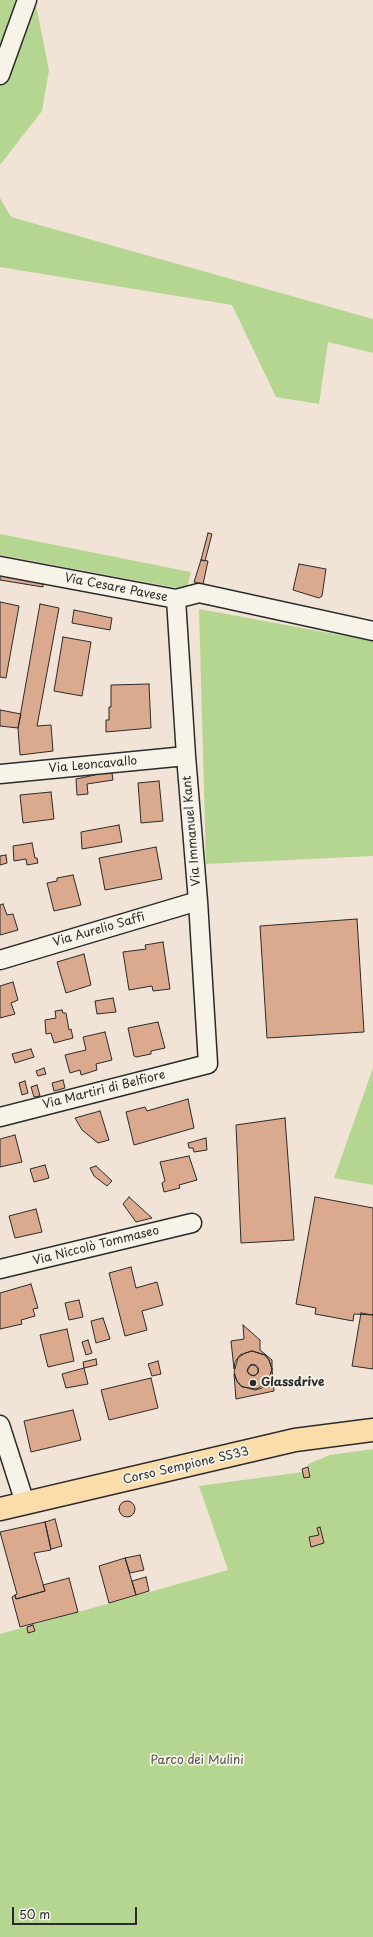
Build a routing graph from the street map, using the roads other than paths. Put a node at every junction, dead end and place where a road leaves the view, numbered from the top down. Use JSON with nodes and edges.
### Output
{"nodes":[{"id":1,"x":27,"y":0,"type":"edge"},
{"id":2,"x":0,"y":75,"type":"edge"},
{"id":3,"x":0,"y":566,"type":"edge"},
{"id":4,"x":176,"y":599,"type":"junction"},
{"id":5,"x":373,"y":631,"type":"edge"},
{"id":6,"x":186,"y":756,"type":"junction"},
{"id":7,"x":0,"y":774,"type":"edge"},
{"id":8,"x":198,"y":901,"type":"junction"},
{"id":9,"x":0,"y":960,"type":"edge"},
{"id":10,"x":208,"y":1064,"type":"joint"},
{"id":11,"x":0,"y":1116,"type":"edge"},
{"id":12,"x":192,"y":1223,"type":"dead end"},
{"id":13,"x":0,"y":1269,"type":"edge"},
{"id":14,"x":0,"y":1425,"type":"edge"},
{"id":15,"x":373,"y":1430,"type":"edge"},
{"id":16,"x":25,"y":1503,"type":"junction"},
{"id":17,"x":0,"y":1509,"type":"edge"}],
"edges":[{"from":1,"to":2,"type":"street"},
{"from":3,"to":4,"type":"street","name":"Via Cesare Pavese"},
{"from":4,"to":5,"type":"street","name":"Via Cesare Pavese"},
{"from":4,"to":6,"type":"street","name":"Via Immanuel Kant"},
{"from":6,"to":7,"type":"street","name":"Via Leoncavallo"},
{"from":6,"to":8,"type":"street","name":"Via Immanuel Kant"},
{"from":8,"to":9,"type":"street","name":"Via Aurelio Saffi"},
{"from":8,"to":10,"type":"street","name":"Via Immanuel Kant"},
{"from":10,"to":11,"type":"street","name":"Via Martiri di Belfiore"},
{"from":12,"to":13,"type":"street","name":"Via Niccolò Tommaseo"},
{"from":14,"to":16,"type":"street"},
{"from":15,"to":16,"type":"main road","name":"Corso Sempione SS33"},
{"from":16,"to":17,"type":"main road","name":"Corso Sempione SS33"}]}
